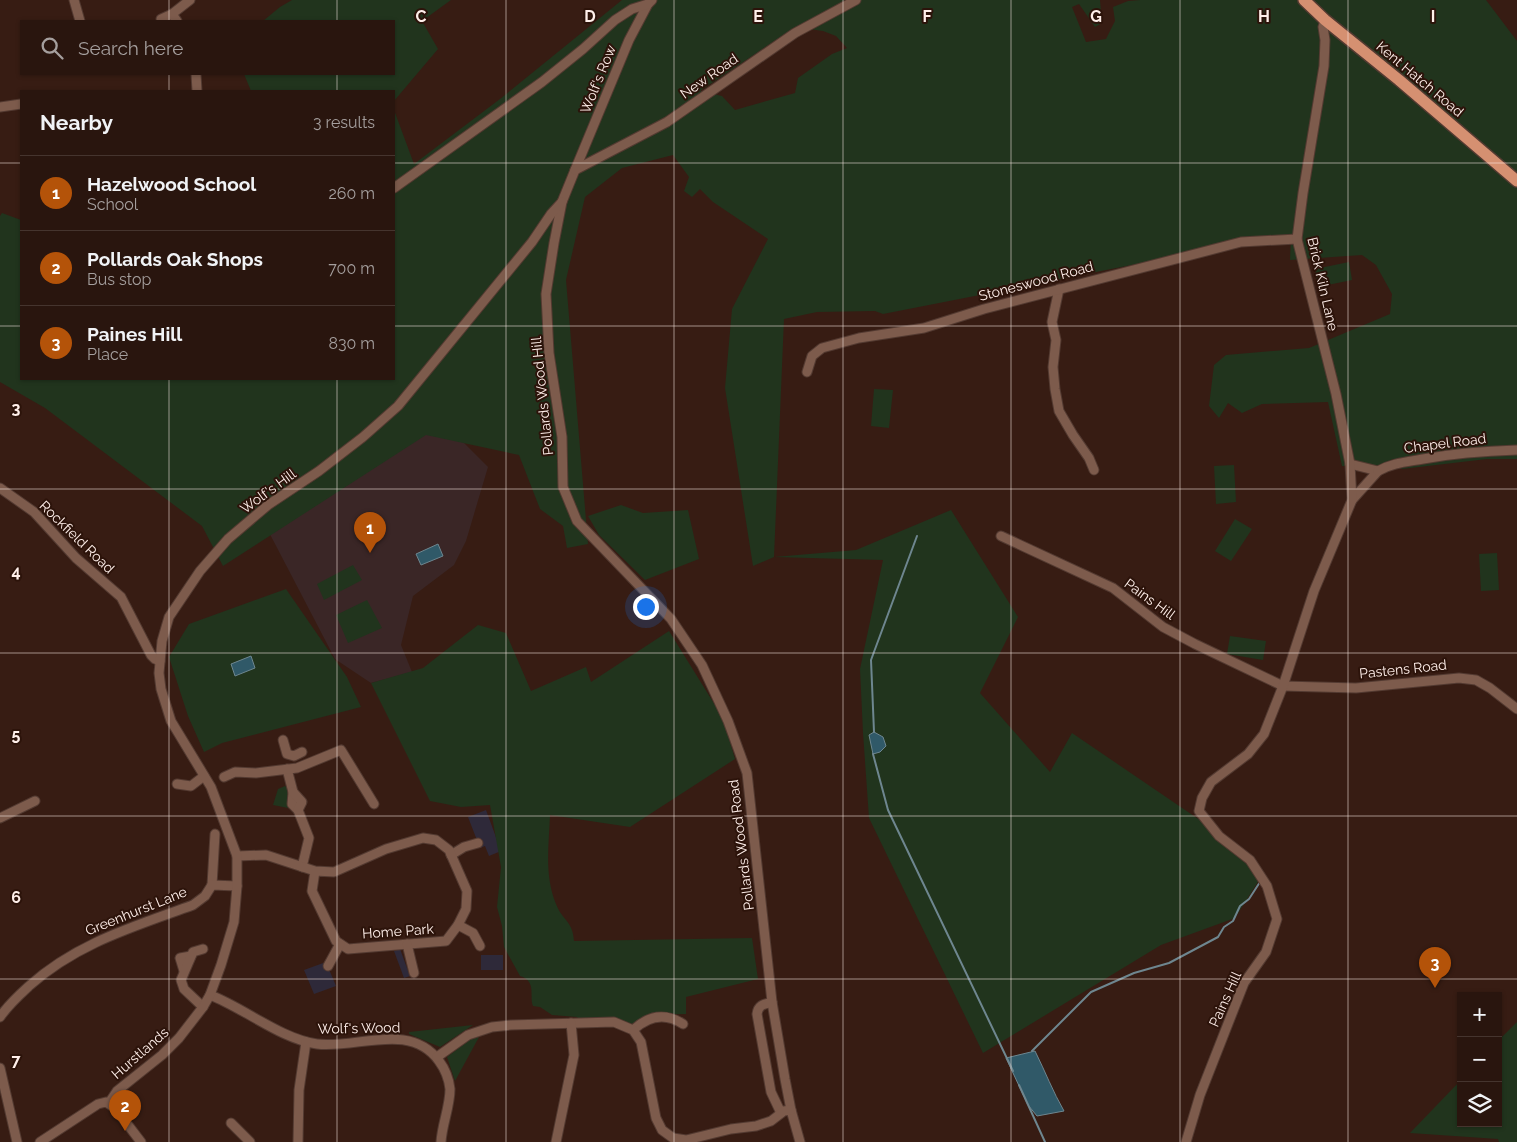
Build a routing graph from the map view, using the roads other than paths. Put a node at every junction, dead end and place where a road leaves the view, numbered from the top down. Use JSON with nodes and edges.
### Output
{"nodes":[{"id":1,"x":74,"y":0,"type":"edge"},
{"id":2,"x":190,"y":0,"type":"edge"},
{"id":3,"x":856,"y":0,"type":"edge"},
{"id":4,"x":1307,"y":1,"type":"edge"},
{"id":5,"x":650,"y":2,"type":"edge"},
{"id":6,"x":174,"y":18,"type":"edge"},
{"id":7,"x":161,"y":19,"type":"dead end"},
{"id":8,"x":80,"y":20,"type":"edge"},
{"id":9,"x":1325,"y":20,"type":"junction"},
{"id":10,"x":196,"y":75,"type":"edge"},
{"id":11,"x":197,"y":90,"type":"edge"},
{"id":12,"x":20,"y":104,"type":"edge"},
{"id":13,"x":0,"y":107,"type":"edge"},
{"id":14,"x":574,"y":170,"type":"junction"},
{"id":15,"x":1517,"y":182,"type":"edge"},
{"id":16,"x":395,"y":187,"type":"edge"},
{"id":17,"x":562,"y":202,"type":"junction"},
{"id":18,"x":1297,"y":239,"type":"junction"},
{"id":19,"x":1059,"y":289,"type":"junction"},
{"id":20,"x":807,"y":372,"type":"dead end"},
{"id":21,"x":1517,"y":450,"type":"edge"},
{"id":22,"x":1350,"y":464,"type":"junction"},
{"id":23,"x":1094,"y":470,"type":"dead end"},
{"id":24,"x":1378,"y":471,"type":"junction"},
{"id":25,"x":0,"y":488,"type":"edge"},
{"id":26,"x":1352,"y":500,"type":"junction"},
{"id":27,"x":1001,"y":536,"type":"dead end"},
{"id":28,"x":666,"y":615,"type":"joint"},
{"id":29,"x":160,"y":661,"type":"junction"},
{"id":30,"x":1283,"y":686,"type":"junction"},
{"id":31,"x":1517,"y":709,"type":"edge"},
{"id":32,"x":283,"y":740,"type":"dead end"},
{"id":33,"x":297,"y":768,"type":"junction"},
{"id":34,"x":287,"y":769,"type":"junction"},
{"id":35,"x":204,"y":776,"type":"junction"},
{"id":36,"x":224,"y":778,"type":"dead end"},
{"id":37,"x":177,"y":784,"type":"dead end"},
{"id":38,"x":35,"y":801,"type":"dead end"},
{"id":39,"x":374,"y":804,"type":"dead end"},
{"id":40,"x":0,"y":818,"type":"edge"},
{"id":41,"x":215,"y":834,"type":"dead end"},
{"id":42,"x":478,"y":843,"type":"dead end"},
{"id":43,"x":451,"y":855,"type":"junction"},
{"id":44,"x":237,"y":856,"type":"junction"},
{"id":45,"x":302,"y":867,"type":"junction"},
{"id":46,"x":315,"y":871,"type":"junction"},
{"id":47,"x":212,"y":885,"type":"junction"},
{"id":48,"x":237,"y":886,"type":"junction"},
{"id":49,"x":458,"y":925,"type":"junction"},
{"id":50,"x":205,"y":938,"type":"dead end"},
{"id":51,"x":340,"y":944,"type":"junction"},
{"id":52,"x":407,"y":944,"type":"junction"},
{"id":53,"x":480,"y":946,"type":"dead end"},
{"id":54,"x":328,"y":966,"type":"dead end"},
{"id":55,"x":414,"y":973,"type":"dead end"},
{"id":56,"x":210,"y":995,"type":"junction"},
{"id":57,"x":772,"y":1002,"type":"junction"},
{"id":58,"x":203,"y":1007,"type":"junction"},
{"id":59,"x":0,"y":1017,"type":"edge"},
{"id":60,"x":572,"y":1023,"type":"junction"},
{"id":61,"x":683,"y":1024,"type":"dead end"},
{"id":62,"x":632,"y":1030,"type":"junction"},
{"id":63,"x":306,"y":1042,"type":"junction"},
{"id":64,"x":436,"y":1057,"type":"junction"},
{"id":65,"x":0,"y":1068,"type":"edge"},
{"id":66,"x":109,"y":1103,"type":"junction"},
{"id":67,"x":791,"y":1110,"type":"junction"},
{"id":68,"x":781,"y":1113,"type":"junction"},
{"id":69,"x":231,"y":1123,"type":"dead end"},
{"id":70,"x":686,"y":1141,"type":"edge"},
{"id":71,"x":17,"y":1142,"type":"edge"},
{"id":72,"x":40,"y":1142,"type":"edge"},
{"id":73,"x":141,"y":1142,"type":"edge"},
{"id":74,"x":250,"y":1142,"type":"edge"},
{"id":75,"x":298,"y":1142,"type":"edge"},
{"id":76,"x":441,"y":1142,"type":"edge"},
{"id":77,"x":556,"y":1142,"type":"edge"},
{"id":78,"x":800,"y":1142,"type":"edge"},
{"id":79,"x":1186,"y":1142,"type":"edge"}],
"edges":[{"from":1,"to":8,"type":"street"},
{"from":2,"to":6,"type":"street"},
{"from":3,"to":14,"type":"street","name":"New Road"},
{"from":4,"to":9,"type":"main road","name":"Kent Hatch Road"},
{"from":5,"to":14,"type":"street","name":"Wolf's Row"},
{"from":5,"to":16,"type":"street"},
{"from":6,"to":7,"type":"street"},
{"from":9,"to":15,"type":"main road","name":"Kent Hatch Road"},
{"from":9,"to":18,"type":"street","name":"Brick Kiln Lane"},
{"from":10,"to":11,"type":"street"},
{"from":12,"to":13,"type":"street"},
{"from":14,"to":17,"type":"street","name":"Pollards Wood Hill"},
{"from":17,"to":28,"type":"street","name":"Pollards Wood Hill"},
{"from":17,"to":29,"type":"street","name":"Wolf's Hill"},
{"from":18,"to":19,"type":"street","name":"Stoneswood Road"},
{"from":18,"to":22,"type":"street","name":"Brick Kiln Lane"},
{"from":19,"to":20,"type":"street","name":"Stoneswood Road"},
{"from":19,"to":23,"type":"street"},
{"from":21,"to":24,"type":"street","name":"Chapel Road"},
{"from":22,"to":24,"type":"street"},
{"from":22,"to":26,"type":"street","name":"Pains Hill"},
{"from":24,"to":26,"type":"street"},
{"from":25,"to":29,"type":"street","name":"Rockfield Road"},
{"from":26,"to":30,"type":"street","name":"Pains Hill"},
{"from":27,"to":30,"type":"street","name":"Pains Hill"},
{"from":28,"to":57,"type":"street","name":"Pollards Wood Road"},
{"from":29,"to":35,"type":"street","name":"Wolf's Hill"},
{"from":30,"to":31,"type":"street","name":"Pastens Road"},
{"from":30,"to":79,"type":"street","name":"Pains Hill"},
{"from":32,"to":33,"type":"street"},
{"from":33,"to":34,"type":"street"},
{"from":33,"to":39,"type":"street"},
{"from":34,"to":36,"type":"street"},
{"from":34,"to":45,"type":"street"},
{"from":35,"to":37,"type":"street"},
{"from":35,"to":44,"type":"street","name":"Wolf's Hill"},
{"from":38,"to":40,"type":"street"},
{"from":41,"to":47,"type":"street"},
{"from":42,"to":43,"type":"street"},
{"from":43,"to":46,"type":"street","name":"Home Park"},
{"from":43,"to":49,"type":"street","name":"Home Park"},
{"from":44,"to":45,"type":"street","name":"Home Park"},
{"from":44,"to":48,"type":"street","name":"Hurstlands"},
{"from":45,"to":46,"type":"street","name":"Home Park"},
{"from":46,"to":51,"type":"street"},
{"from":47,"to":48,"type":"street"},
{"from":47,"to":59,"type":"street","name":"Greenhurst Lane"},
{"from":48,"to":56,"type":"street","name":"Hurstlands"},
{"from":49,"to":52,"type":"street","name":"Home Park"},
{"from":49,"to":53,"type":"street"},
{"from":50,"to":58,"type":"street"},
{"from":51,"to":52,"type":"street","name":"Home Park"},
{"from":51,"to":54,"type":"street"},
{"from":52,"to":55,"type":"street"},
{"from":56,"to":58,"type":"street","name":"Hurstlands"},
{"from":56,"to":63,"type":"street","name":"Wolf's Wood"},
{"from":57,"to":67,"type":"street","name":"Pollards Wood Road"},
{"from":57,"to":68,"type":"street"},
{"from":58,"to":66,"type":"street","name":"Hurstlands"},
{"from":60,"to":62,"type":"street"},
{"from":60,"to":64,"type":"street"},
{"from":60,"to":77,"type":"street"},
{"from":61,"to":62,"type":"street"},
{"from":62,"to":70,"type":"street"},
{"from":63,"to":64,"type":"street","name":"Wolf's Wood"},
{"from":63,"to":75,"type":"street","name":"Wolf's Wood"},
{"from":64,"to":76,"type":"street","name":"Wolf's Wood"},
{"from":65,"to":71,"type":"street"},
{"from":66,"to":72,"type":"street","name":"Hurstlands"},
{"from":66,"to":73,"type":"street"},
{"from":67,"to":68,"type":"street"},
{"from":67,"to":78,"type":"street","name":"Pollards Wood Road"},
{"from":68,"to":70,"type":"street"},
{"from":69,"to":74,"type":"street"}]}
